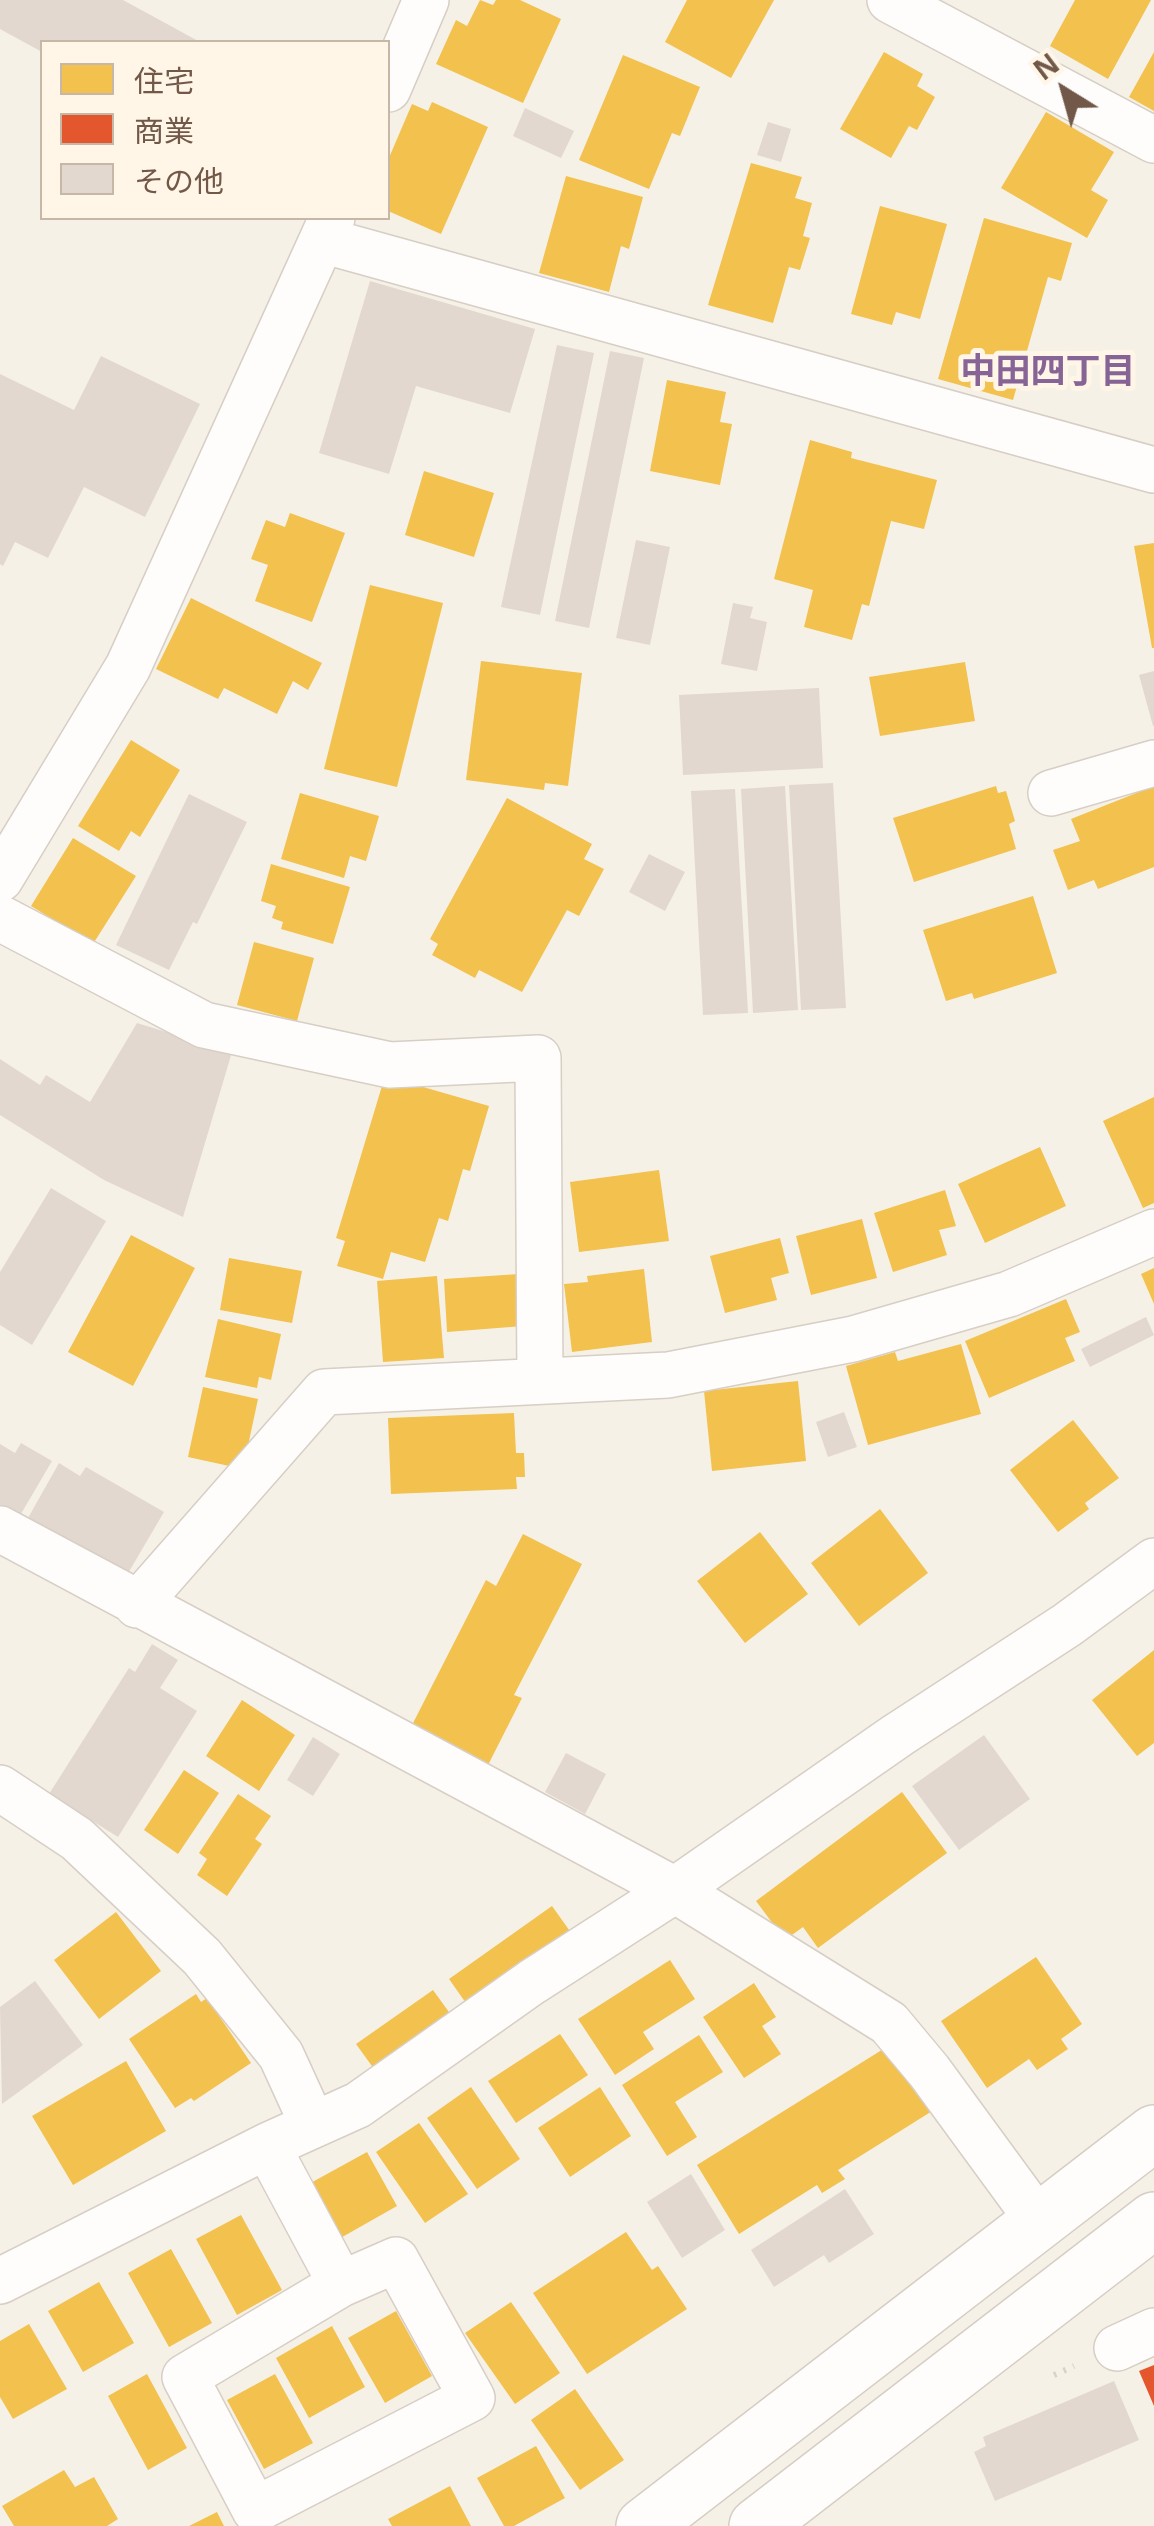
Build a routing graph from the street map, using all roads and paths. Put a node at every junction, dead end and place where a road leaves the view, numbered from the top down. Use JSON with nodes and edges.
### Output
{"nodes":[{"id":1,"x":426,"y":0,"type":"edge"},
{"id":2,"x":890,"y":0,"type":"edge"},
{"id":3,"x":390,"y":84,"type":"edge"},
{"id":4,"x":1154,"y":140,"type":"edge"},
{"id":5,"x":327,"y":229,"type":"edge"},
{"id":6,"x":1154,"y":470,"type":"edge"},
{"id":7,"x":1154,"y":763,"type":"edge"},
{"id":8,"x":1051,"y":793,"type":"dead end"},
{"id":9,"x":0,"y":879,"type":"edge"},
{"id":10,"x":0,"y":918,"type":"edge"},
{"id":11,"x":1154,"y":1232,"type":"edge"},
{"id":12,"x":540,"y":1381,"type":"junction"},
{"id":13,"x":0,"y":1530,"type":"edge"},
{"id":14,"x":1154,"y":1561,"type":"edge"},
{"id":15,"x":137,"y":1605,"type":"junction"},
{"id":16,"x":0,"y":1788,"type":"edge"},
{"id":17,"x":675,"y":1890,"type":"junction"},
{"id":18,"x":313,"y":2125,"type":"junction"},
{"id":19,"x":1154,"y":2133,"type":"edge"},
{"id":20,"x":267,"y":2146,"type":"junction"},
{"id":21,"x":1038,"y":2220,"type":"junction"},
{"id":22,"x":1154,"y":2220,"type":"edge"},
{"id":23,"x":0,"y":2281,"type":"edge"},
{"id":24,"x":341,"y":2284,"type":"junction"},
{"id":25,"x":644,"y":2526,"type":"edge"},
{"id":26,"x":757,"y":2526,"type":"edge"}],
"edges":[{"from":1,"to":3,"type":"street"},
{"from":2,"to":4,"type":"street"},
{"from":5,"to":6,"type":"street"},
{"from":5,"to":9,"type":"street"},
{"from":7,"to":8,"type":"street"},
{"from":10,"to":12,"type":"street"},
{"from":11,"to":12,"type":"street"},
{"from":12,"to":15,"type":"street"},
{"from":13,"to":15,"type":"street"},
{"from":14,"to":17,"type":"street"},
{"from":15,"to":17,"type":"street"},
{"from":16,"to":18,"type":"street"},
{"from":17,"to":18,"type":"street"},
{"from":17,"to":21,"type":"street"},
{"from":18,"to":20,"type":"street"},
{"from":19,"to":21,"type":"street"},
{"from":20,"to":23,"type":"street"},
{"from":20,"to":24,"type":"street"},
{"from":21,"to":25,"type":"street"},
{"from":22,"to":26,"type":"street"},
{"from":24,"to":24,"type":"street"}]}
